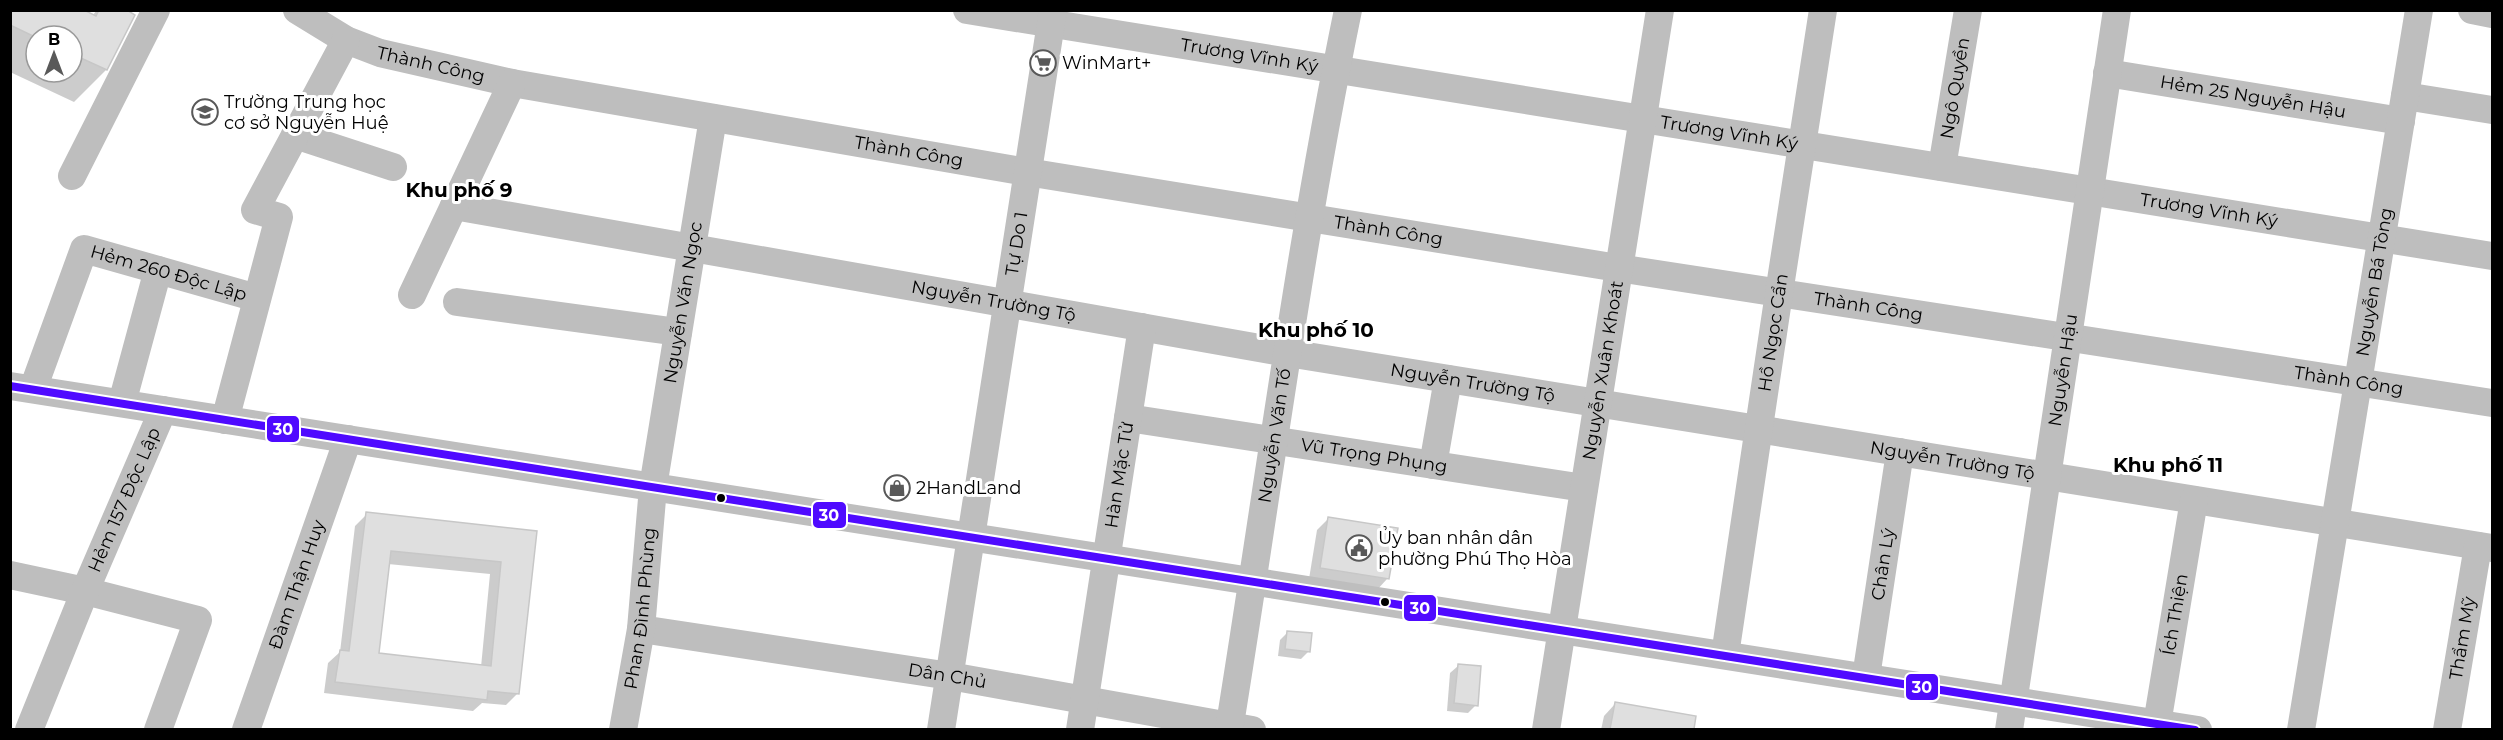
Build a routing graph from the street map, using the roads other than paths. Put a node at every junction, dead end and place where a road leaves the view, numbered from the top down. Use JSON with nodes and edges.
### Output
{"nodes":[{"id":1,"x":156,"y":10,"type":"edge"},
{"id":2,"x":297,"y":10,"type":"edge"},
{"id":3,"x":967,"y":10,"type":"edge"},
{"id":4,"x":1348,"y":10,"type":"edge"},
{"id":5,"x":1660,"y":10,"type":"edge"},
{"id":6,"x":1823,"y":10,"type":"edge"},
{"id":7,"x":1968,"y":10,"type":"edge"},
{"id":8,"x":2117,"y":10,"type":"edge"},
{"id":9,"x":2419,"y":10,"type":"edge"},
{"id":10,"x":2472,"y":10,"type":"edge"},
{"id":11,"x":2493,"y":14,"type":"edge"},
{"id":12,"x":1052,"y":17,"type":"edge"},
{"id":13,"x":346,"y":39,"type":"junction"},
{"id":14,"x":1335,"y":70,"type":"junction"},
{"id":15,"x":2107,"y":73,"type":"junction"},
{"id":16,"x":512,"y":83,"type":"junction"},
{"id":17,"x":2403,"y":109,"type":"junction"},
{"id":18,"x":2493,"y":110,"type":"edge"},
{"id":19,"x":713,"y":118,"type":"junction"},
{"id":20,"x":1642,"y":119,"type":"junction"},
{"id":21,"x":295,"y":135,"type":"junction"},
{"id":22,"x":1802,"y":145,"type":"junction"},
{"id":23,"x":393,"y":167,"type":"dead end"},
{"id":24,"x":1942,"y":167,"type":"junction"},
{"id":25,"x":1028,"y":172,"type":"junction"},
{"id":26,"x":72,"y":176,"type":"dead end"},
{"id":27,"x":2088,"y":190,"type":"junction"},
{"id":28,"x":454,"y":206,"type":"junction"},
{"id":29,"x":1310,"y":218,"type":"junction"},
{"id":30,"x":2382,"y":238,"type":"junction"},
{"id":31,"x":692,"y":248,"type":"junction"},
{"id":32,"x":2493,"y":256,"type":"edge"},
{"id":33,"x":1618,"y":268,"type":"junction"},
{"id":34,"x":158,"y":270,"type":"junction"},
{"id":35,"x":1779,"y":292,"type":"junction"},
{"id":36,"x":412,"y":295,"type":"dead end"},
{"id":37,"x":257,"y":298,"type":"junction"},
{"id":38,"x":457,"y":302,"type":"dead end"},
{"id":39,"x":1007,"y":303,"type":"junction"},
{"id":40,"x":1142,"y":327,"type":"junction"},
{"id":41,"x":678,"y":332,"type":"junction"},
{"id":42,"x":2066,"y":336,"type":"junction"},
{"id":43,"x":1288,"y":353,"type":"junction"},
{"id":44,"x":1448,"y":379,"type":"junction"},
{"id":45,"x":2359,"y":382,"type":"junction"},
{"id":46,"x":22,"y":388,"type":"edge"},
{"id":47,"x":122,"y":403,"type":"junction"},
{"id":48,"x":1597,"y":403,"type":"junction"},
{"id":49,"x":2493,"y":403,"type":"edge"},
{"id":50,"x":163,"y":410,"type":"junction"},
{"id":51,"x":1128,"y":418,"type":"junction"},
{"id":52,"x":225,"y":420,"type":"junction"},
{"id":53,"x":1758,"y":429,"type":"junction"},
{"id":54,"x":348,"y":439,"type":"junction"},
{"id":55,"x":1274,"y":440,"type":"junction"},
{"id":56,"x":1900,"y":452,"type":"junction"},
{"id":57,"x":1433,"y":465,"type":"junction"},
{"id":58,"x":2046,"y":476,"type":"junction"},
{"id":59,"x":653,"y":487,"type":"junction"},
{"id":60,"x":1584,"y":488,"type":"junction"},
{"id":61,"x":2194,"y":500,"type":"junction"},
{"id":62,"x":2336,"y":523,"type":"junction"},
{"id":63,"x":971,"y":537,"type":"junction"},
{"id":64,"x":2485,"y":547,"type":"edge"},
{"id":65,"x":1107,"y":558,"type":"junction"},
{"id":66,"x":10,"y":575,"type":"edge"},
{"id":67,"x":1253,"y":581,"type":"junction"},
{"id":68,"x":85,"y":591,"type":"junction"},
{"id":69,"x":642,"y":629,"type":"junction"},
{"id":70,"x":1562,"y":630,"type":"junction"},
{"id":71,"x":1725,"y":656,"type":"junction"},
{"id":72,"x":950,"y":676,"type":"junction"},
{"id":73,"x":1866,"y":678,"type":"junction"},
{"id":74,"x":2014,"y":700,"type":"junction"},
{"id":75,"x":1085,"y":701,"type":"junction"},
{"id":76,"x":2157,"y":726,"type":"edge"},
{"id":77,"x":1237,"y":728,"type":"edge"},
{"id":78,"x":29,"y":729,"type":"edge"},
{"id":79,"x":158,"y":729,"type":"edge"},
{"id":80,"x":246,"y":729,"type":"edge"},
{"id":81,"x":623,"y":729,"type":"edge"},
{"id":82,"x":941,"y":729,"type":"edge"},
{"id":83,"x":1080,"y":729,"type":"edge"},
{"id":84,"x":1546,"y":729,"type":"edge"},
{"id":85,"x":2009,"y":729,"type":"edge"},
{"id":86,"x":2198,"y":729,"type":"edge"},
{"id":87,"x":2301,"y":729,"type":"edge"},
{"id":88,"x":2447,"y":729,"type":"edge"}],
"edges":[{"from":1,"to":26,"type":"street"},
{"from":2,"to":13,"type":"street","name":"Thành Công"},
{"from":3,"to":12,"type":"street","name":"Trương Vĩnh Ký"},
{"from":4,"to":14,"type":"street","name":"Nguyễn Văn Tố"},
{"from":5,"to":20,"type":"street","name":"Nguyễn Xuân Khoát"},
{"from":6,"to":22,"type":"street","name":"Hồ Ngọc Cẩn"},
{"from":7,"to":24,"type":"street","name":"Ngô Quyền"},
{"from":8,"to":15,"type":"street","name":"Nguyễn Hậu"},
{"from":9,"to":17,"type":"street","name":"Nguyễn Bá Tòng"},
{"from":10,"to":11,"type":"street"},
{"from":12,"to":14,"type":"street","name":"Trương Vĩnh Ký"},
{"from":12,"to":25,"type":"street","name":"Tự Do 1"},
{"from":13,"to":16,"type":"street","name":"Thành Công"},
{"from":13,"to":21,"type":"street"},
{"from":14,"to":20,"type":"street","name":"Trương Vĩnh Ký"},
{"from":14,"to":29,"type":"street","name":"Nguyễn Văn Tố"},
{"from":15,"to":17,"type":"street","name":"Hẻm 25 Nguyễn Hậu"},
{"from":15,"to":27,"type":"street","name":"Nguyễn Hậu"},
{"from":16,"to":19,"type":"street","name":"Thành Công"},
{"from":16,"to":28,"type":"street"},
{"from":17,"to":18,"type":"street","name":"Hẻm 25 Nguyễn Hậu"},
{"from":17,"to":30,"type":"street","name":"Nguyễn Bá Tòng"},
{"from":19,"to":25,"type":"street","name":"Thành Công"},
{"from":19,"to":31,"type":"street","name":"Nguyễn Văn Ngọc"},
{"from":20,"to":22,"type":"street","name":"Trương Vĩnh Ký"},
{"from":20,"to":33,"type":"street","name":"Nguyễn Xuân Khoát"},
{"from":21,"to":23,"type":"street"},
{"from":21,"to":37,"type":"street"},
{"from":22,"to":24,"type":"street","name":"Trương Vĩnh Ký"},
{"from":22,"to":35,"type":"street","name":"Hồ Ngọc Cẩn"},
{"from":24,"to":27,"type":"street","name":"Trương Vĩnh Ký"},
{"from":25,"to":29,"type":"street","name":"Thành Công"},
{"from":25,"to":39,"type":"street","name":"Tự Do 1"},
{"from":27,"to":30,"type":"street","name":"Trương Vĩnh Ký"},
{"from":27,"to":42,"type":"street","name":"Nguyễn Hậu"},
{"from":28,"to":31,"type":"street","name":"Nguyễn Trường Tộ"},
{"from":28,"to":36,"type":"street"},
{"from":29,"to":33,"type":"street","name":"Thành Công"},
{"from":29,"to":43,"type":"street","name":"Nguyễn Văn Tố"},
{"from":30,"to":32,"type":"street","name":"Trương Vĩnh Ký"},
{"from":30,"to":45,"type":"street","name":"Nguyễn Bá Tòng"},
{"from":31,"to":39,"type":"street","name":"Nguyễn Trường Tộ"},
{"from":31,"to":41,"type":"street","name":"Nguyễn Văn Ngọc"},
{"from":33,"to":35,"type":"street","name":"Thành Công"},
{"from":33,"to":48,"type":"street","name":"Nguyễn Xuân Khoát"},
{"from":34,"to":37,"type":"street","name":"Hẻm 260 Độc Lập"},
{"from":34,"to":46,"type":"street","name":"Hẻm 260 Độc Lập"},
{"from":34,"to":47,"type":"street"},
{"from":35,"to":42,"type":"street","name":"Thành Công"},
{"from":35,"to":53,"type":"street","name":"Hồ Ngọc Cẩn"},
{"from":37,"to":52,"type":"street"},
{"from":38,"to":41,"type":"street"},
{"from":39,"to":40,"type":"street","name":"Nguyễn Trường Tộ"},
{"from":39,"to":63,"type":"street","name":"Tự Do 1"},
{"from":40,"to":43,"type":"street","name":"Nguyễn Trường Tộ"},
{"from":40,"to":51,"type":"street","name":"Hàn Mặc Tử"},
{"from":41,"to":59,"type":"street","name":"Nguyễn Văn Ngọc"},
{"from":42,"to":45,"type":"street","name":"Thành Công"},
{"from":42,"to":58,"type":"street","name":"Nguyễn Hậu"},
{"from":43,"to":44,"type":"street","name":"Nguyễn Trường Tộ"},
{"from":43,"to":55,"type":"street","name":"Nguyễn Văn Tố"},
{"from":44,"to":48,"type":"street","name":"Nguyễn Trường Tộ"},
{"from":44,"to":57,"type":"street"},
{"from":45,"to":49,"type":"street","name":"Thành Công"},
{"from":45,"to":62,"type":"street","name":"Nguyễn Bá Tòng"},
{"from":46,"to":47,"type":"street"},
{"from":47,"to":50,"type":"street"},
{"from":48,"to":53,"type":"street","name":"Nguyễn Trường Tộ"},
{"from":48,"to":60,"type":"street","name":"Nguyễn Xuân Khoát"},
{"from":50,"to":52,"type":"street"},
{"from":50,"to":68,"type":"street","name":"Hẻm 157 Độc Lập"},
{"from":51,"to":55,"type":"street","name":"Vũ Trọng Phụng"},
{"from":51,"to":65,"type":"street","name":"Hàn Mặc Tử"},
{"from":52,"to":54,"type":"street"},
{"from":53,"to":56,"type":"street","name":"Nguyễn Trường Tộ"},
{"from":53,"to":71,"type":"street","name":"Hồ Ngọc Cẩn"},
{"from":54,"to":59,"type":"street"},
{"from":54,"to":80,"type":"street","name":"Đàm Thận Huy"},
{"from":55,"to":57,"type":"street","name":"Vũ Trọng Phụng"},
{"from":55,"to":67,"type":"street","name":"Nguyễn Văn Tố"},
{"from":56,"to":58,"type":"street","name":"Nguyễn Trường Tộ"},
{"from":56,"to":73,"type":"street","name":"Chân Lý"},
{"from":57,"to":60,"type":"street","name":"Vũ Trọng Phụng"},
{"from":58,"to":61,"type":"street","name":"Nguyễn Trường Tộ"},
{"from":58,"to":74,"type":"street","name":"Nguyễn Hậu"},
{"from":59,"to":63,"type":"street"},
{"from":59,"to":69,"type":"street","name":"Phan Đình Phùng"},
{"from":60,"to":70,"type":"street","name":"Nguyễn Xuân Khoát"},
{"from":61,"to":62,"type":"street","name":"Nguyễn Trường Tộ"},
{"from":61,"to":76,"type":"street","name":"Ích Thiện"},
{"from":62,"to":64,"type":"street","name":"Nguyễn Trường Tộ"},
{"from":62,"to":87,"type":"street","name":"Nguyễn Bá Tòng"},
{"from":63,"to":65,"type":"street"},
{"from":63,"to":72,"type":"street","name":"Tự Do 1"},
{"from":64,"to":88,"type":"street","name":"Thẩm Mỹ"},
{"from":65,"to":67,"type":"street"},
{"from":65,"to":75,"type":"street","name":"Hàn Mặc Tử"},
{"from":66,"to":68,"type":"street"},
{"from":67,"to":70,"type":"street"},
{"from":67,"to":77,"type":"street","name":"Nguyễn Văn Tố"},
{"from":68,"to":78,"type":"street","name":"Hẻm 157 Độc Lập"},
{"from":68,"to":79,"type":"street"},
{"from":69,"to":72,"type":"street","name":"Dân Chủ"},
{"from":69,"to":81,"type":"street","name":"Phan Đình Phùng"},
{"from":70,"to":71,"type":"street"},
{"from":70,"to":84,"type":"street","name":"Nguyễn Xuân Khoát"},
{"from":71,"to":73,"type":"street"},
{"from":72,"to":75,"type":"street","name":"Dân Chủ"},
{"from":72,"to":82,"type":"street","name":"Tự Do 1"},
{"from":73,"to":74,"type":"street"},
{"from":74,"to":76,"type":"street"},
{"from":74,"to":85,"type":"street","name":"Nguyễn Hậu"},
{"from":75,"to":77,"type":"street","name":"Dân Chủ"},
{"from":75,"to":83,"type":"street","name":"Hàn Mặc Tử"},
{"from":76,"to":86,"type":"street"}]}
